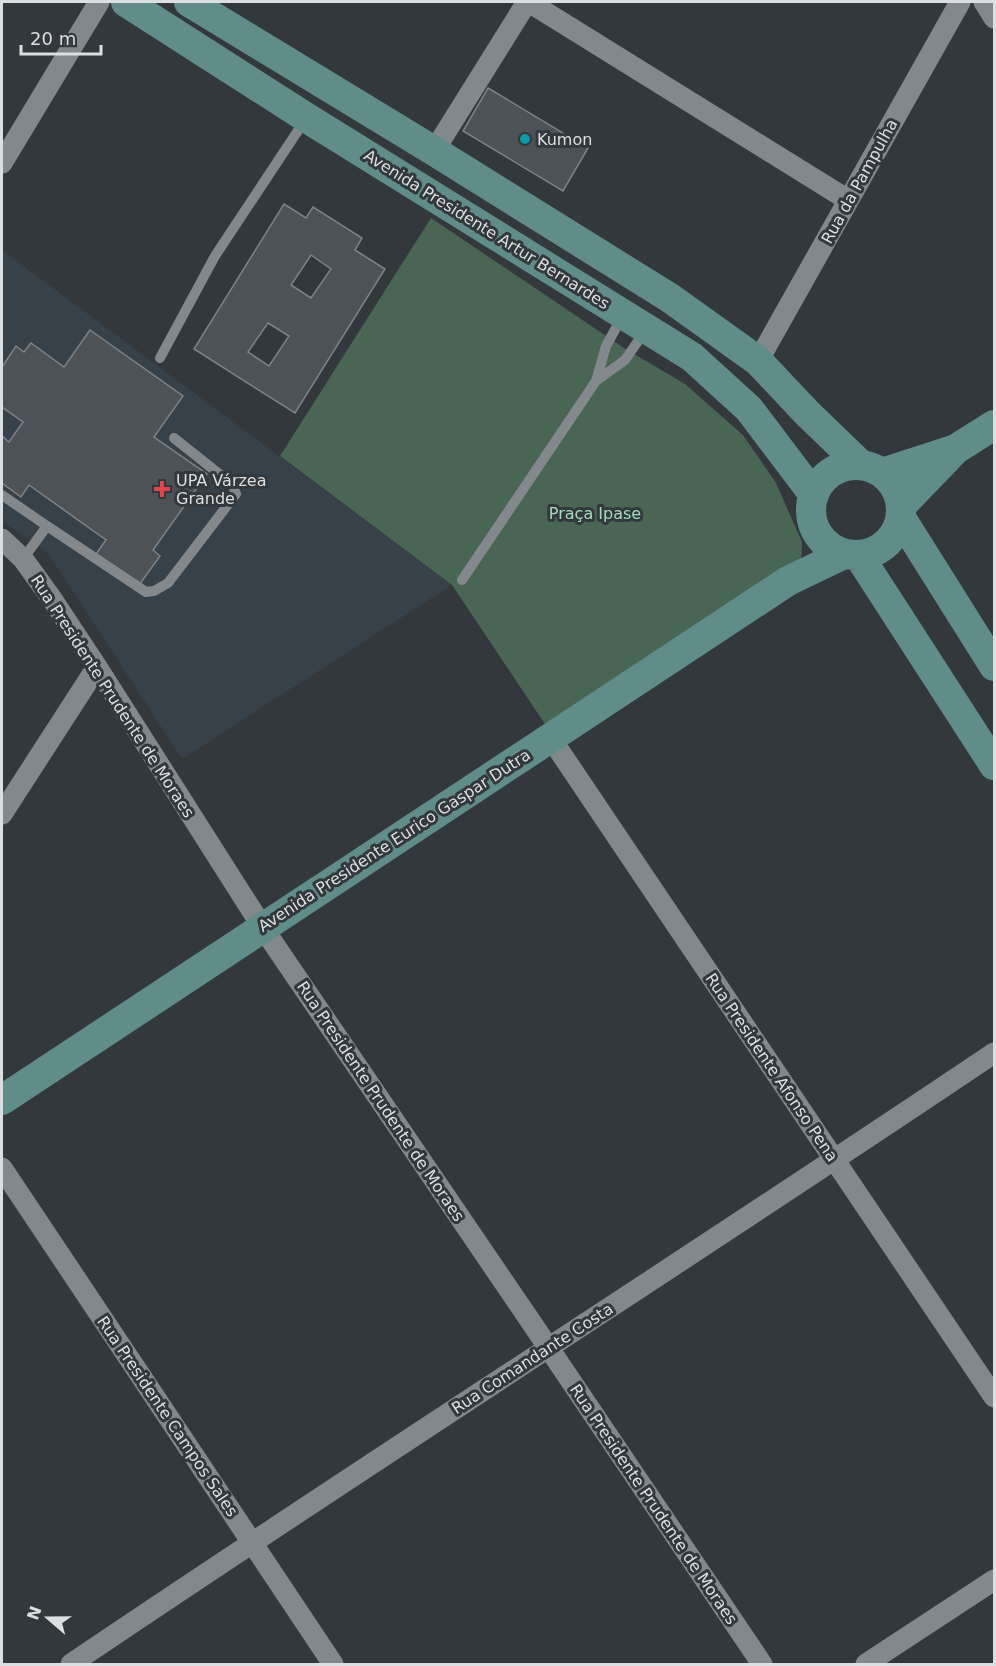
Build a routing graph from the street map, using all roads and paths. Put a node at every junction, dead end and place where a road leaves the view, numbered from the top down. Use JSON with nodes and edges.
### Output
{"nodes":[{"id":1,"x":99,"y":2,"type":"edge"},
{"id":2,"x":126,"y":2,"type":"edge"},
{"id":3,"x":189,"y":2,"type":"edge"},
{"id":4,"x":528,"y":2,"type":"edge"},
{"id":5,"x":960,"y":2,"type":"edge"},
{"id":6,"x":984,"y":2,"type":"edge"},
{"id":7,"x":994,"y":18,"type":"edge"},
{"id":8,"x":307,"y":118,"type":"junction"},
{"id":9,"x":434,"y":151,"type":"junction"},
{"id":10,"x":2,"y":163,"type":"edge"},
{"id":11,"x":848,"y":200,"type":"junction"},
{"id":12,"x":635,"y":322,"type":"junction"},
{"id":13,"x":160,"y":358,"type":"dead end"},
{"id":14,"x":758,"y":361,"type":"junction"},
{"id":15,"x":596,"y":381,"type":"junction"},
{"id":16,"x":994,"y":425,"type":"edge"},
{"id":17,"x":174,"y":438,"type":"dead end"},
{"id":18,"x":956,"y":449,"type":"junction"},
{"id":19,"x":872,"y":469,"type":"junction"},
{"id":20,"x":2,"y":495,"type":"edge"},
{"id":21,"x":814,"y":495,"type":"junction"},
{"id":22,"x":902,"y":512,"type":"junction"},
{"id":23,"x":813,"y":525,"type":"junction"},
{"id":24,"x":47,"y":526,"type":"junction"},
{"id":25,"x":2,"y":539,"type":"edge"},
{"id":26,"x":851,"y":555,"type":"junction"},
{"id":27,"x":23,"y":559,"type":"junction"},
{"id":28,"x":462,"y":580,"type":"dead end"},
{"id":29,"x":788,"y":581,"type":"junction"},
{"id":30,"x":994,"y":666,"type":"edge"},
{"id":31,"x":97,"y":667,"type":"junction"},
{"id":32,"x":550,"y":737,"type":"junction"},
{"id":33,"x":994,"y":765,"type":"edge"},
{"id":34,"x":2,"y":814,"type":"edge"},
{"id":35,"x":263,"y":927,"type":"junction"},
{"id":36,"x":994,"y":1053,"type":"edge"},
{"id":37,"x":2,"y":1100,"type":"edge"},
{"id":38,"x":835,"y":1160,"type":"junction"},
{"id":39,"x":2,"y":1168,"type":"edge"},
{"id":40,"x":548,"y":1347,"type":"junction"},
{"id":41,"x":994,"y":1397,"type":"edge"},
{"id":42,"x":252,"y":1542,"type":"junction"},
{"id":43,"x":994,"y":1580,"type":"edge"},
{"id":44,"x":71,"y":1665,"type":"edge"},
{"id":45,"x":333,"y":1665,"type":"edge"},
{"id":46,"x":762,"y":1665,"type":"edge"},
{"id":47,"x":866,"y":1665,"type":"edge"}],
"edges":[{"from":1,"to":10,"type":"street"},
{"from":2,"to":8,"type":"main road","name":"Avenida Presidente Artur Bernardes"},
{"from":3,"to":9,"type":"main road"},
{"from":4,"to":9,"type":"street"},
{"from":4,"to":11,"type":"street"},
{"from":5,"to":11,"type":"street","name":"Rua da Pampulha"},
{"from":6,"to":7,"type":"street"},
{"from":8,"to":12,"type":"main road","name":"Avenida Presidente Artur Bernardes"},
{"from":8,"to":13,"type":"lane"},
{"from":9,"to":14,"type":"main road"},
{"from":11,"to":14,"type":"street","name":"Rua da Pampulha"},
{"from":12,"to":15,"type":"lane"},
{"from":12,"to":15,"type":"lane"},
{"from":12,"to":21,"type":"main road","name":"Avenida Presidente Artur Bernardes"},
{"from":14,"to":19,"type":"main road"},
{"from":15,"to":28,"type":"lane"},
{"from":16,"to":18,"type":"main road"},
{"from":17,"to":24,"type":"lane"},
{"from":18,"to":19,"type":"main road"},
{"from":18,"to":22,"type":"main road"},
{"from":19,"to":21,"type":"main road"},
{"from":19,"to":22,"type":"main road"},
{"from":20,"to":24,"type":"lane"},
{"from":21,"to":23,"type":"main road"},
{"from":22,"to":26,"type":"main road"},
{"from":22,"to":30,"type":"main road"},
{"from":23,"to":26,"type":"main road"},
{"from":23,"to":29,"type":"main road"},
{"from":24,"to":27,"type":"lane"},
{"from":25,"to":27,"type":"street","name":"Rua Presidente Prudente de Moraes"},
{"from":26,"to":29,"type":"main road","name":"Avenida Presidente Eurico Gaspar Dutra"},
{"from":26,"to":33,"type":"main road"},
{"from":27,"to":31,"type":"street","name":"Rua Presidente Prudente de Moraes"},
{"from":29,"to":32,"type":"main road","name":"Avenida Presidente Eurico Gaspar Dutra"},
{"from":31,"to":34,"type":"street"},
{"from":31,"to":35,"type":"street","name":"Rua Presidente Prudente de Moraes"},
{"from":32,"to":35,"type":"main road","name":"Avenida Presidente Eurico Gaspar Dutra"},
{"from":32,"to":38,"type":"street","name":"Rua Presidente Afonso Pena"},
{"from":35,"to":37,"type":"main road","name":"Avenida Presidente Eurico Gaspar Dutra"},
{"from":35,"to":40,"type":"street","name":"Rua Presidente Prudente de Moraes"},
{"from":36,"to":38,"type":"street","name":"Rua Comandante Costa"},
{"from":38,"to":40,"type":"street","name":"Rua Comandante Costa"},
{"from":38,"to":41,"type":"street","name":"Rua Presidente Afonso Pena"},
{"from":39,"to":42,"type":"street","name":"Rua Presidente Campos Sales"},
{"from":40,"to":42,"type":"street","name":"Rua Comandante Costa"},
{"from":40,"to":46,"type":"street","name":"Rua Presidente Prudente de Moraes"},
{"from":42,"to":44,"type":"street","name":"Rua Comandante Costa"},
{"from":42,"to":45,"type":"street","name":"Rua Presidente Campos Sales"},
{"from":43,"to":47,"type":"street"}]}
